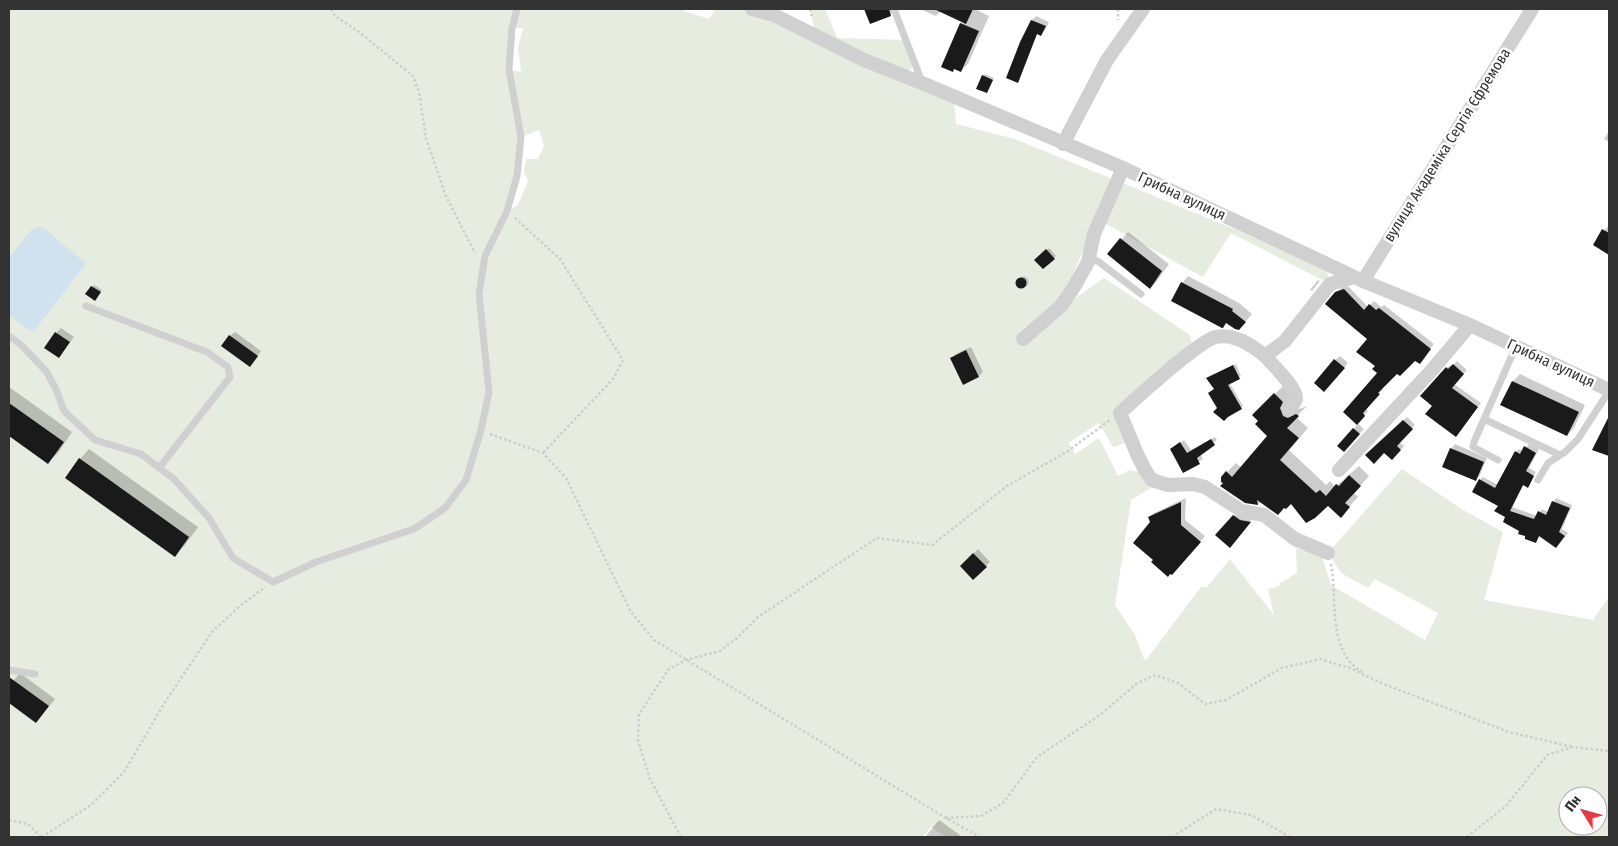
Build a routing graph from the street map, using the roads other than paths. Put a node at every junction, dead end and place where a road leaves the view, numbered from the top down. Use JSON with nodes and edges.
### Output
{"nodes":[{"id":1,"x":517,"y":9,"type":"edge"},
{"id":2,"x":752,"y":9,"type":"edge"},
{"id":3,"x":894,"y":9,"type":"edge"},
{"id":4,"x":1143,"y":9,"type":"edge"},
{"id":5,"x":1532,"y":9,"type":"edge"},
{"id":6,"x":922,"y":83,"type":"junction"},
{"id":7,"x":1063,"y":144,"type":"junction"},
{"id":8,"x":1122,"y":168,"type":"junction"},
{"id":9,"x":1089,"y":257,"type":"junction"},
{"id":10,"x":1327,"y":264,"type":"junction"},
{"id":11,"x":1359,"y":279,"type":"junction"},
{"id":12,"x":1330,"y":284,"type":"junction"},
{"id":13,"x":1141,"y":294,"type":"dead end"},
{"id":14,"x":86,"y":306,"type":"dead end"},
{"id":15,"x":1470,"y":326,"type":"junction"},
{"id":16,"x":9,"y":336,"type":"edge"},
{"id":17,"x":1024,"y":339,"type":"dead end"},
{"id":18,"x":1516,"y":346,"type":"junction"},
{"id":19,"x":1265,"y":356,"type":"junction"},
{"id":20,"x":1609,"y":390,"type":"edge"},
{"id":21,"x":1289,"y":409,"type":"dead end"},
{"id":22,"x":1484,"y":419,"type":"junction"},
{"id":23,"x":1560,"y":455,"type":"junction"},
{"id":24,"x":1498,"y":460,"type":"dead end"},
{"id":25,"x":159,"y":468,"type":"junction"},
{"id":26,"x":1339,"y":470,"type":"dead end"},
{"id":27,"x":1538,"y":480,"type":"dead end"},
{"id":28,"x":1328,"y":553,"type":"road end"},
{"id":29,"x":9,"y":670,"type":"edge"},
{"id":30,"x":35,"y":674,"type":"dead end"}],
"edges":[{"from":1,"to":25,"type":"lane"},
{"from":2,"to":6,"type":"street","name":"Грибна вулиця"},
{"from":3,"to":6,"type":"lane"},
{"from":4,"to":7,"type":"street"},
{"from":5,"to":11,"type":"street","name":"вулиця Академіка Сергія Єфремова"},
{"from":6,"to":7,"type":"street","name":"Грибна вулиця"},
{"from":7,"to":8,"type":"street","name":"Грибна вулиця"},
{"from":8,"to":9,"type":"street"},
{"from":8,"to":10,"type":"street","name":"Грибна вулиця"},
{"from":9,"to":13,"type":"lane"},
{"from":9,"to":17,"type":"street"},
{"from":10,"to":11,"type":"street","name":"Грибна вулиця"},
{"from":10,"to":12,"type":"street"},
{"from":11,"to":12,"type":"street"},
{"from":11,"to":15,"type":"street","name":"Грибна вулиця"},
{"from":12,"to":19,"type":"street"},
{"from":14,"to":25,"type":"lane"},
{"from":15,"to":18,"type":"street","name":"Грибна вулиця"},
{"from":15,"to":26,"type":"street"},
{"from":16,"to":25,"type":"lane"},
{"from":18,"to":20,"type":"street","name":"Грибна вулиця"},
{"from":18,"to":22,"type":"lane"},
{"from":19,"to":21,"type":"street"},
{"from":19,"to":28,"type":"street"},
{"from":20,"to":23,"type":"lane"},
{"from":22,"to":23,"type":"lane"},
{"from":22,"to":24,"type":"lane"},
{"from":23,"to":27,"type":"lane"},
{"from":29,"to":30,"type":"lane"}]}
